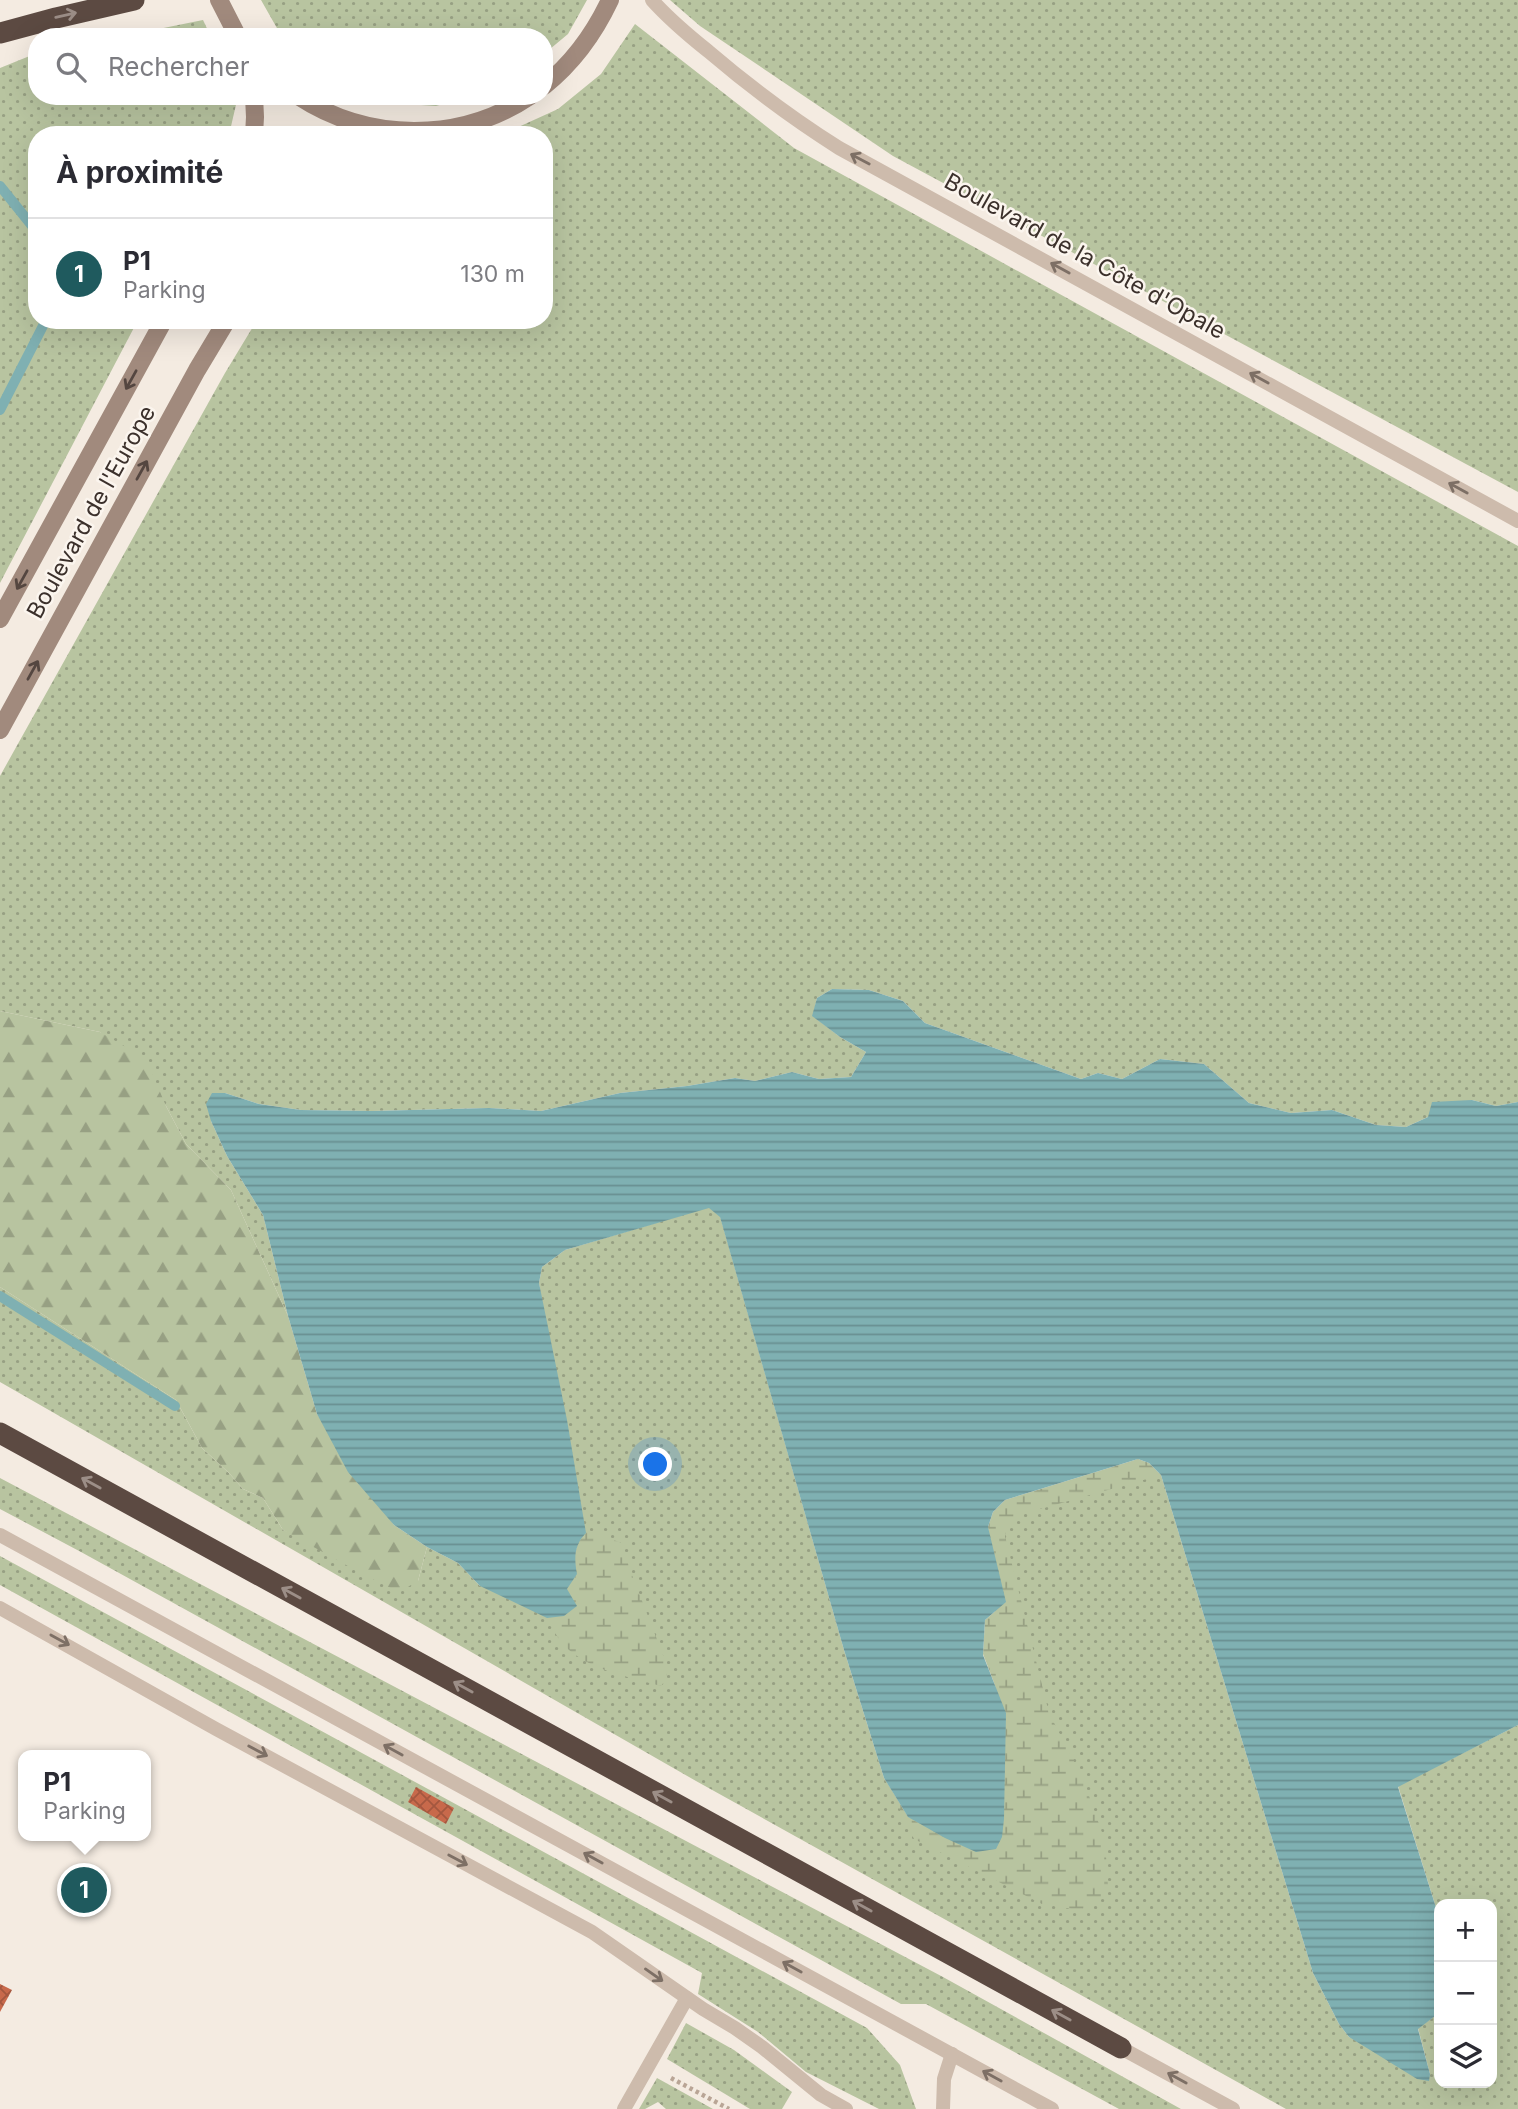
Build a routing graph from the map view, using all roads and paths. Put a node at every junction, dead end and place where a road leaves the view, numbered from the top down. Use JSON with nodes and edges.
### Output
{"nodes":[{"id":1,"x":134,"y":0,"type":"edge"},
{"id":2,"x":219,"y":0,"type":"edge"},
{"id":3,"x":610,"y":0,"type":"edge"},
{"id":4,"x":652,"y":0,"type":"edge"},
{"id":5,"x":233,"y":28,"type":"edge"},
{"id":6,"x":0,"y":33,"type":"edge"},
{"id":7,"x":553,"y":78,"type":"edge"},
{"id":8,"x":254,"y":105,"type":"edge"},
{"id":9,"x":314,"y":105,"type":"edge"},
{"id":10,"x":514,"y":105,"type":"edge"},
{"id":11,"x":254,"y":126,"type":"edge"},
{"id":12,"x":367,"y":126,"type":"edge"},
{"id":13,"x":460,"y":126,"type":"edge"},
{"id":14,"x":159,"y":329,"type":"edge"},
{"id":15,"x":222,"y":329,"type":"edge"},
{"id":16,"x":1518,"y":521,"type":"edge"},
{"id":17,"x":0,"y":619,"type":"edge"},
{"id":18,"x":0,"y":730,"type":"edge"},
{"id":19,"x":0,"y":1433,"type":"edge"},
{"id":20,"x":0,"y":1535,"type":"edge"},
{"id":21,"x":0,"y":1608,"type":"edge"},
{"id":22,"x":687,"y":1998,"type":"junction"},
{"id":23,"x":1121,"y":2048,"type":"joint"},
{"id":24,"x":952,"y":2054,"type":"junction"},
{"id":25,"x":648,"y":2067,"type":"junction"},
{"id":26,"x":624,"y":2109,"type":"edge"},
{"id":27,"x":729,"y":2109,"type":"edge"},
{"id":28,"x":846,"y":2109,"type":"edge"},
{"id":29,"x":943,"y":2109,"type":"edge"},
{"id":30,"x":1052,"y":2109,"type":"edge"},
{"id":31,"x":1233,"y":2109,"type":"edge"}],
"edges":[{"from":6,"to":1,"type":"highway","one_way":true},
{"from":2,"to":5,"type":"main road"},
{"from":3,"to":7,"type":"main road"},
{"from":16,"to":4,"type":"lane","name":"Boulevard de la Côte d'Opale","one_way":true},
{"from":8,"to":11,"type":"main road"},
{"from":9,"to":12,"type":"main road"},
{"from":10,"to":13,"type":"main road"},
{"from":14,"to":17,"type":"main road","name":"Boulevard de l'Europe","one_way":true},
{"from":18,"to":15,"type":"main road","name":"Boulevard de l'Europe","one_way":true},
{"from":23,"to":19,"type":"highway","one_way":true},
{"from":24,"to":20,"type":"lane","one_way":true},
{"from":21,"to":22,"type":"lane","one_way":true},
{"from":22,"to":25,"type":"lane"},
{"from":22,"to":28,"type":"lane"},
{"from":31,"to":23,"type":"lane","one_way":true},
{"from":24,"to":29,"type":"lane"},
{"from":30,"to":24,"type":"lane","one_way":true},
{"from":25,"to":26,"type":"lane"},
{"from":25,"to":27,"type":"path"}]}
